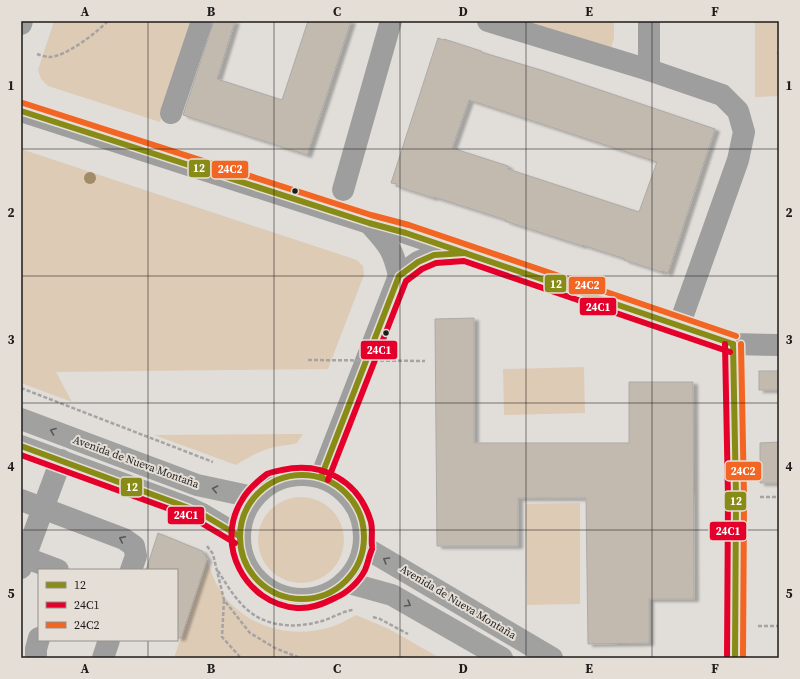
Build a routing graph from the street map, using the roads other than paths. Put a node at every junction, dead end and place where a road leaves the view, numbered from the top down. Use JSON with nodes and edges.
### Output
{"nodes":[{"id":1,"x":22,"y":21,"type":"edge"},
{"id":2,"x":202,"y":21,"type":"edge"},
{"id":3,"x":391,"y":21,"type":"edge"},
{"id":4,"x":488,"y":21,"type":"edge"},
{"id":5,"x":649,"y":21,"type":"edge"},
{"id":6,"x":21,"y":24,"type":"edge"},
{"id":7,"x":649,"y":70,"type":"junction"},
{"id":8,"x":21,"y":111,"type":"edge"},
{"id":9,"x":172,"y":113,"type":"dead end"},
{"id":10,"x":343,"y":190,"type":"dead end"},
{"id":11,"x":369,"y":223,"type":"junction"},
{"id":12,"x":465,"y":253,"type":"junction"},
{"id":13,"x":399,"y":276,"type":"junction"},
{"id":14,"x":679,"y":326,"type":"junction"},
{"id":15,"x":733,"y":344,"type":"junction"},
{"id":16,"x":779,"y":345,"type":"edge"},
{"id":17,"x":21,"y":419,"type":"edge"},
{"id":18,"x":21,"y":446,"type":"edge"},
{"id":19,"x":61,"y":460,"type":"junction"},
{"id":20,"x":321,"y":477,"type":"junction"},
{"id":21,"x":253,"y":497,"type":"junction"},
{"id":22,"x":21,"y":500,"type":"edge"},
{"id":23,"x":43,"y":509,"type":"junction"},
{"id":24,"x":239,"y":536,"type":"junction"},
{"id":25,"x":364,"y":547,"type":"junction"},
{"id":26,"x":22,"y":560,"type":"edge"},
{"id":27,"x":54,"y":569,"type":"edge"},
{"id":28,"x":131,"y":569,"type":"edge"},
{"id":29,"x":345,"y":582,"type":"junction"},
{"id":30,"x":38,"y":641,"type":"edge"},
{"id":31,"x":109,"y":641,"type":"edge"},
{"id":32,"x":36,"y":658,"type":"edge"},
{"id":33,"x":103,"y":658,"type":"edge"},
{"id":34,"x":502,"y":658,"type":"edge"},
{"id":35,"x":552,"y":658,"type":"edge"},
{"id":36,"x":736,"y":658,"type":"edge"}],
"edges":[{"from":1,"to":6,"type":"street"},
{"from":2,"to":9,"type":"street"},
{"from":3,"to":10,"type":"street"},
{"from":4,"to":7,"type":"street"},
{"from":5,"to":7,"type":"street"},
{"from":7,"to":14,"type":"street"},
{"from":8,"to":11,"type":"street"},
{"from":11,"to":12,"type":"street"},
{"from":11,"to":13,"type":"street"},
{"from":12,"to":13,"type":"street"},
{"from":12,"to":14,"type":"street"},
{"from":13,"to":20,"type":"street"},
{"from":14,"to":15,"type":"street"},
{"from":15,"to":16,"type":"street"},
{"from":15,"to":36,"type":"street"},
{"from":21,"to":17,"type":"main road","name":"Avenida de Nueva Montaña","one_way":true},
{"from":18,"to":19,"type":"main road"},
{"from":19,"to":23,"type":"street"},
{"from":19,"to":24,"type":"main road"},
{"from":20,"to":21,"type":"main road"},
{"from":20,"to":25,"type":"main road"},
{"from":21,"to":24,"type":"main road"},
{"from":22,"to":23,"type":"street"},
{"from":23,"to":26,"type":"street"},
{"from":28,"to":23,"type":"street","one_way":true},
{"from":24,"to":29,"type":"main road"},
{"from":25,"to":29,"type":"main road"},
{"from":35,"to":25,"type":"main road","name":"Avenida de Nueva Montaña","one_way":true},
{"from":26,"to":27,"type":"street"},
{"from":29,"to":34,"type":"main road","one_way":true},
{"from":30,"to":32,"type":"street"},
{"from":31,"to":33,"type":"street"}]}
